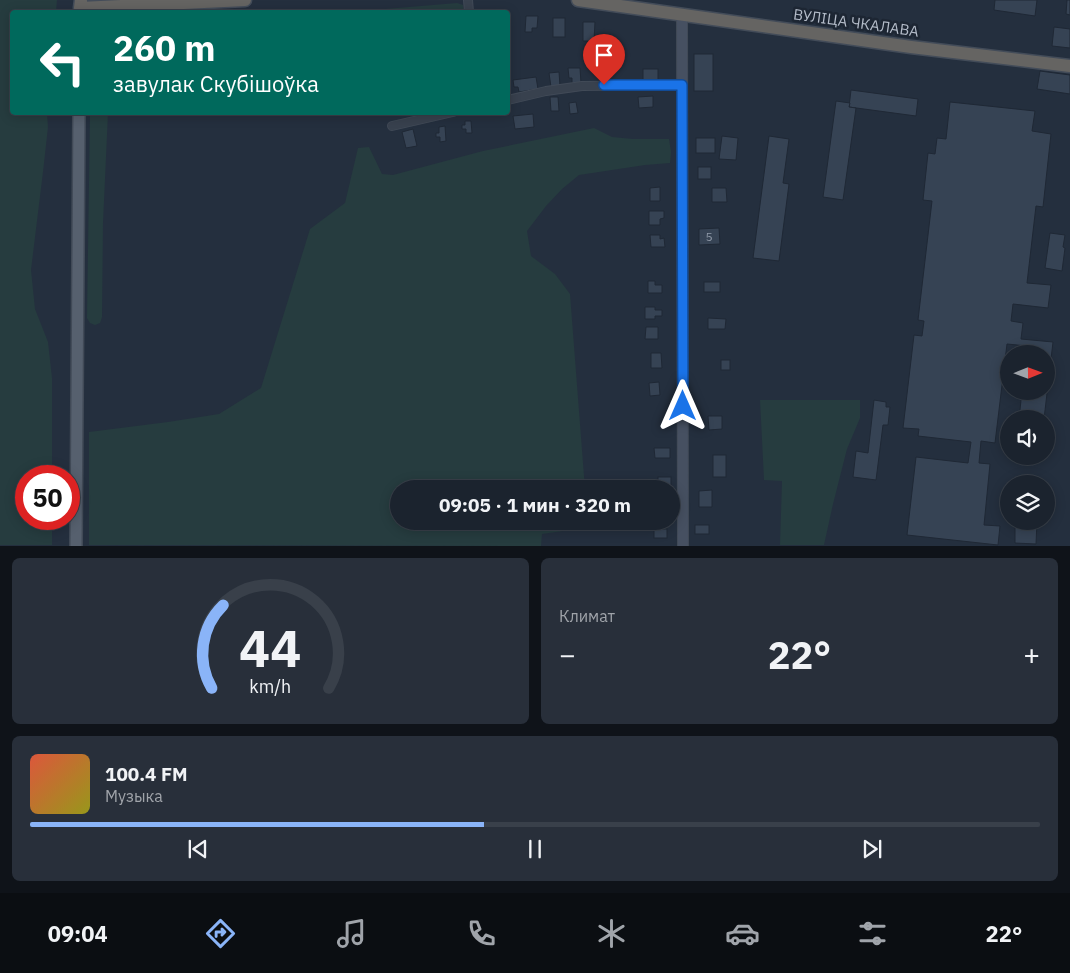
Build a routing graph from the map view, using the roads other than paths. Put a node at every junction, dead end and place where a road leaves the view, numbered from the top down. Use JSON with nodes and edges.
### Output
{"nodes":[{"id":1,"x":245,"y":0,"type":"edge"},
{"id":2,"x":578,"y":0,"type":"edge"},
{"id":3,"x":105,"y":6,"type":"edge"},
{"id":4,"x":81,"y":7,"type":"edge"},
{"id":5,"x":682,"y":15,"type":"junction"},
{"id":6,"x":1070,"y":66,"type":"edge"},
{"id":7,"x":682,"y":85,"type":"junction"},
{"id":8,"x":510,"y":100,"type":"edge"},
{"id":9,"x":79,"y":115,"type":"edge"},
{"id":10,"x":440,"y":115,"type":"edge"},
{"id":11,"x":392,"y":126,"type":"dead end"},
{"id":12,"x":76,"y":546,"type":"edge"},
{"id":13,"x":683,"y":546,"type":"edge"}],
"edges":[{"from":1,"to":3,"type":"highway"},
{"from":2,"to":5,"type":"highway","name":"ВУЛІЦА ЧКАЛАВА"},
{"from":3,"to":4,"type":"highway"},
{"from":5,"to":6,"type":"highway","name":"ВУЛІЦА ЧКАЛАВА"},
{"from":5,"to":7,"type":"main road"},
{"from":7,"to":8,"type":"street"},
{"from":7,"to":13,"type":"main road"},
{"from":9,"to":12,"type":"main road"},
{"from":10,"to":11,"type":"street"}]}
